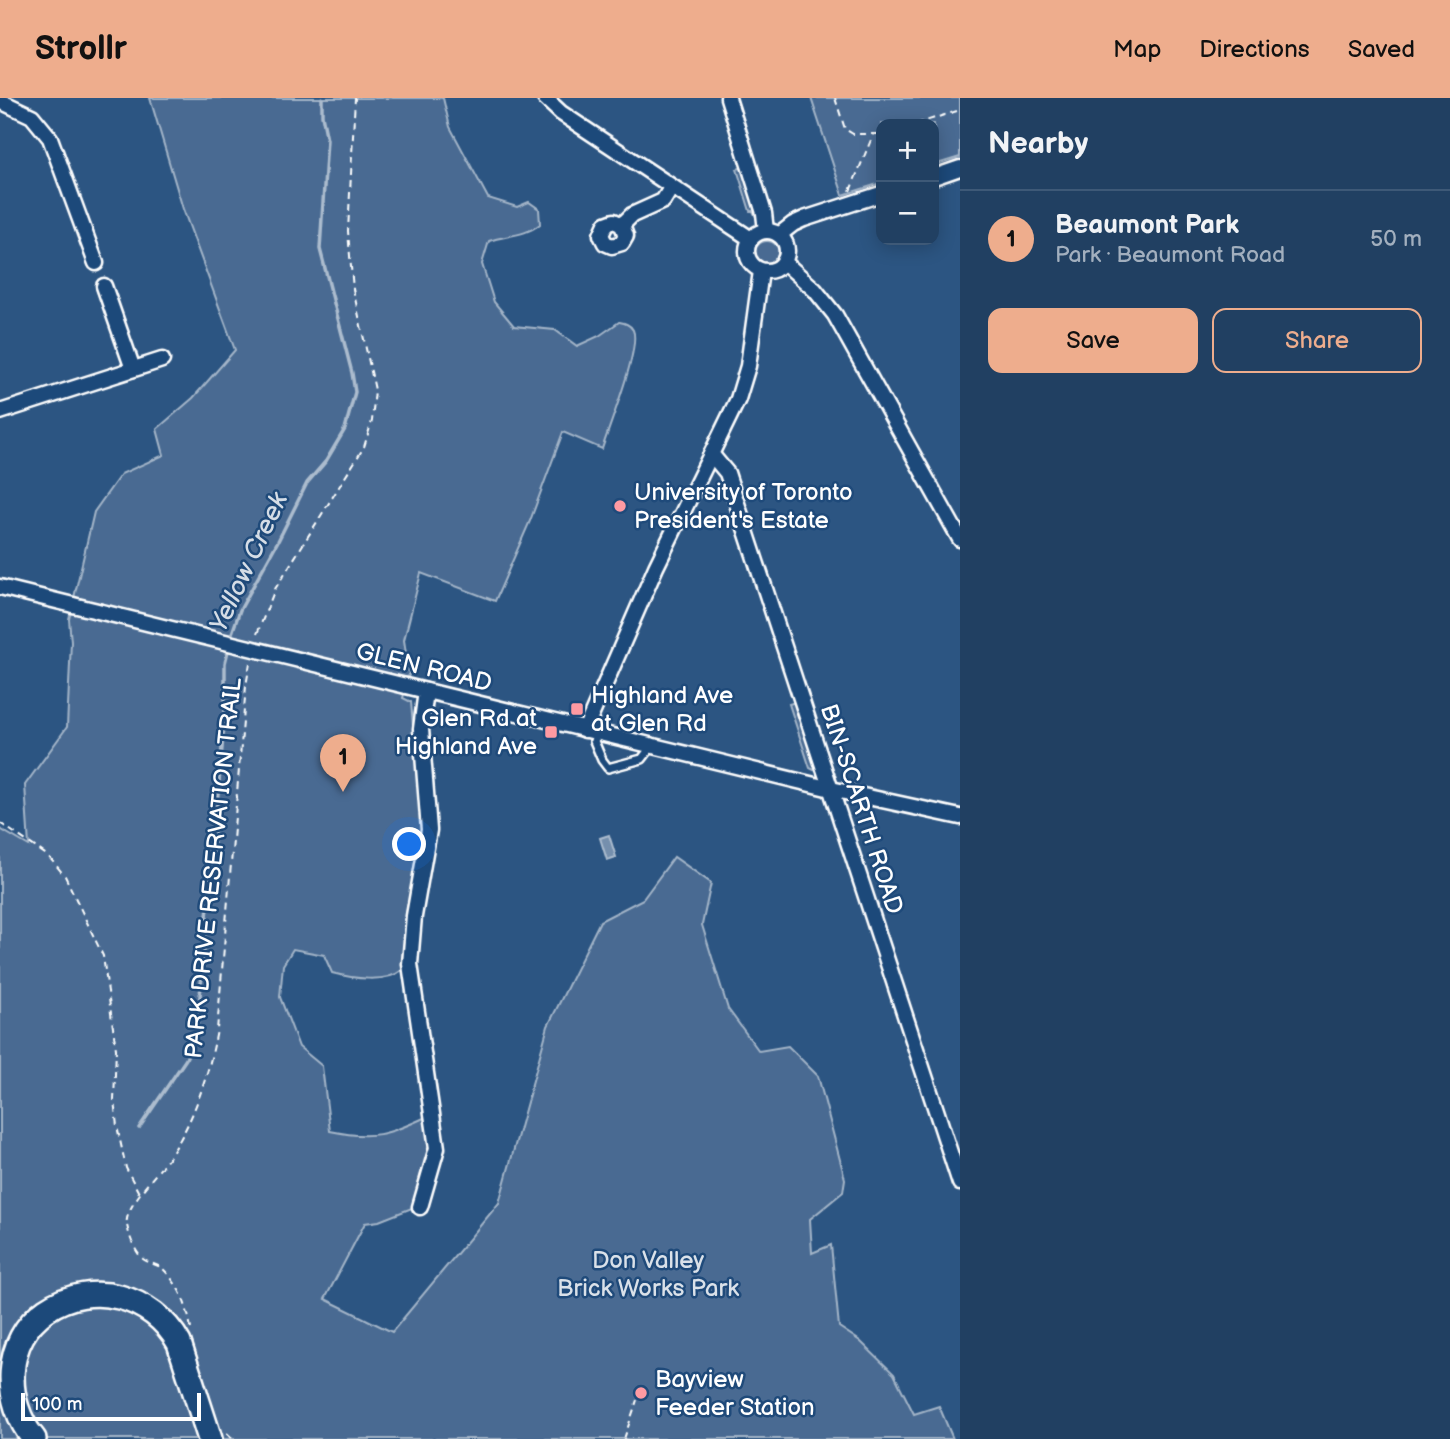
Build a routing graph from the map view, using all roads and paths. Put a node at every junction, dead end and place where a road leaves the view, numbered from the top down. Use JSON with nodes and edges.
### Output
{"nodes":[{"id":1,"x":355,"y":98,"type":"edge"},
{"id":2,"x":545,"y":98,"type":"edge"},
{"id":3,"x":728,"y":98,"type":"edge"},
{"id":4,"x":835,"y":98,"type":"edge"},
{"id":5,"x":0,"y":101,"type":"edge"},
{"id":6,"x":960,"y":110,"type":"edge"},
{"id":7,"x":932,"y":119,"type":"edge"},
{"id":8,"x":873,"y":135,"type":"junction"},
{"id":9,"x":876,"y":135,"type":"edge"},
{"id":10,"x":960,"y":168,"type":"edge"},
{"id":11,"x":939,"y":175,"type":"edge"},
{"id":12,"x":671,"y":188,"type":"junction"},
{"id":13,"x":876,"y":196,"type":"edge"},
{"id":14,"x":846,"y":206,"type":"junction"},
{"id":15,"x":622,"y":225,"type":"dead end"},
{"id":16,"x":773,"y":233,"type":"junction"},
{"id":17,"x":751,"y":239,"type":"junction"},
{"id":18,"x":784,"y":262,"type":"junction"},
{"id":19,"x":96,"y":264,"type":"dead end"},
{"id":20,"x":761,"y":271,"type":"junction"},
{"id":21,"x":104,"y":286,"type":"dead end"},
{"id":22,"x":162,"y":360,"type":"dead end"},
{"id":23,"x":133,"y":369,"type":"junction"},
{"id":24,"x":0,"y":412,"type":"edge"},
{"id":25,"x":712,"y":455,"type":"junction"},
{"id":26,"x":960,"y":539,"type":"edge"},
{"id":27,"x":0,"y":587,"type":"edge"},
{"id":28,"x":254,"y":642,"type":"dead end"},
{"id":29,"x":252,"y":653,"type":"dead end"},
{"id":30,"x":426,"y":691,"type":"junction"},
{"id":31,"x":591,"y":731,"type":"junction"},
{"id":32,"x":652,"y":746,"type":"junction"},
{"id":33,"x":831,"y":789,"type":"junction"},
{"id":34,"x":960,"y":817,"type":"edge"},
{"id":35,"x":0,"y":823,"type":"edge"},
{"id":36,"x":960,"y":1183,"type":"edge"},
{"id":37,"x":420,"y":1206,"type":"dead end"},
{"id":38,"x":637,"y":1400,"type":"dead end"},
{"id":39,"x":34,"y":1439,"type":"edge"},
{"id":40,"x":210,"y":1439,"type":"edge"},
{"id":41,"x":624,"y":1439,"type":"edge"}],
"edges":[{"from":1,"to":28,"type":"path"},
{"from":2,"to":12,"type":"street"},
{"from":3,"to":16,"type":"street"},
{"from":4,"to":8,"type":"path"},
{"from":5,"to":19,"type":"street"},
{"from":6,"to":7,"type":"path"},
{"from":8,"to":9,"type":"path"},
{"from":8,"to":14,"type":"path"},
{"from":10,"to":11,"type":"street"},
{"from":12,"to":15,"type":"street"},
{"from":12,"to":17,"type":"street"},
{"from":13,"to":14,"type":"street"},
{"from":14,"to":16,"type":"street"},
{"from":16,"to":17,"type":"street"},
{"from":16,"to":18,"type":"street"},
{"from":17,"to":20,"type":"street"},
{"from":18,"to":20,"type":"street"},
{"from":18,"to":26,"type":"street"},
{"from":20,"to":25,"type":"street"},
{"from":21,"to":23,"type":"street"},
{"from":22,"to":23,"type":"street"},
{"from":23,"to":24,"type":"street"},
{"from":25,"to":31,"type":"street"},
{"from":25,"to":33,"type":"street","name":"BIN-SCARTH ROAD"},
{"from":27,"to":30,"type":"street","name":"GLEN ROAD","bridge":true},
{"from":29,"to":35,"type":"path","name":"PARK DRIVE RESERVATION TRAIL"},
{"from":30,"to":31,"type":"street","name":"GLEN ROAD"},
{"from":30,"to":37,"type":"street"},
{"from":31,"to":32,"type":"street","name":"GLEN ROAD"},
{"from":31,"to":32,"type":"lane"},
{"from":32,"to":33,"type":"street","name":"GLEN ROAD"},
{"from":33,"to":34,"type":"street","name":"GLEN ROAD"},
{"from":33,"to":36,"type":"street","name":"BIN-SCARTH ROAD"},
{"from":38,"to":41,"type":"path"},
{"from":39,"to":40,"type":"main road"}]}
